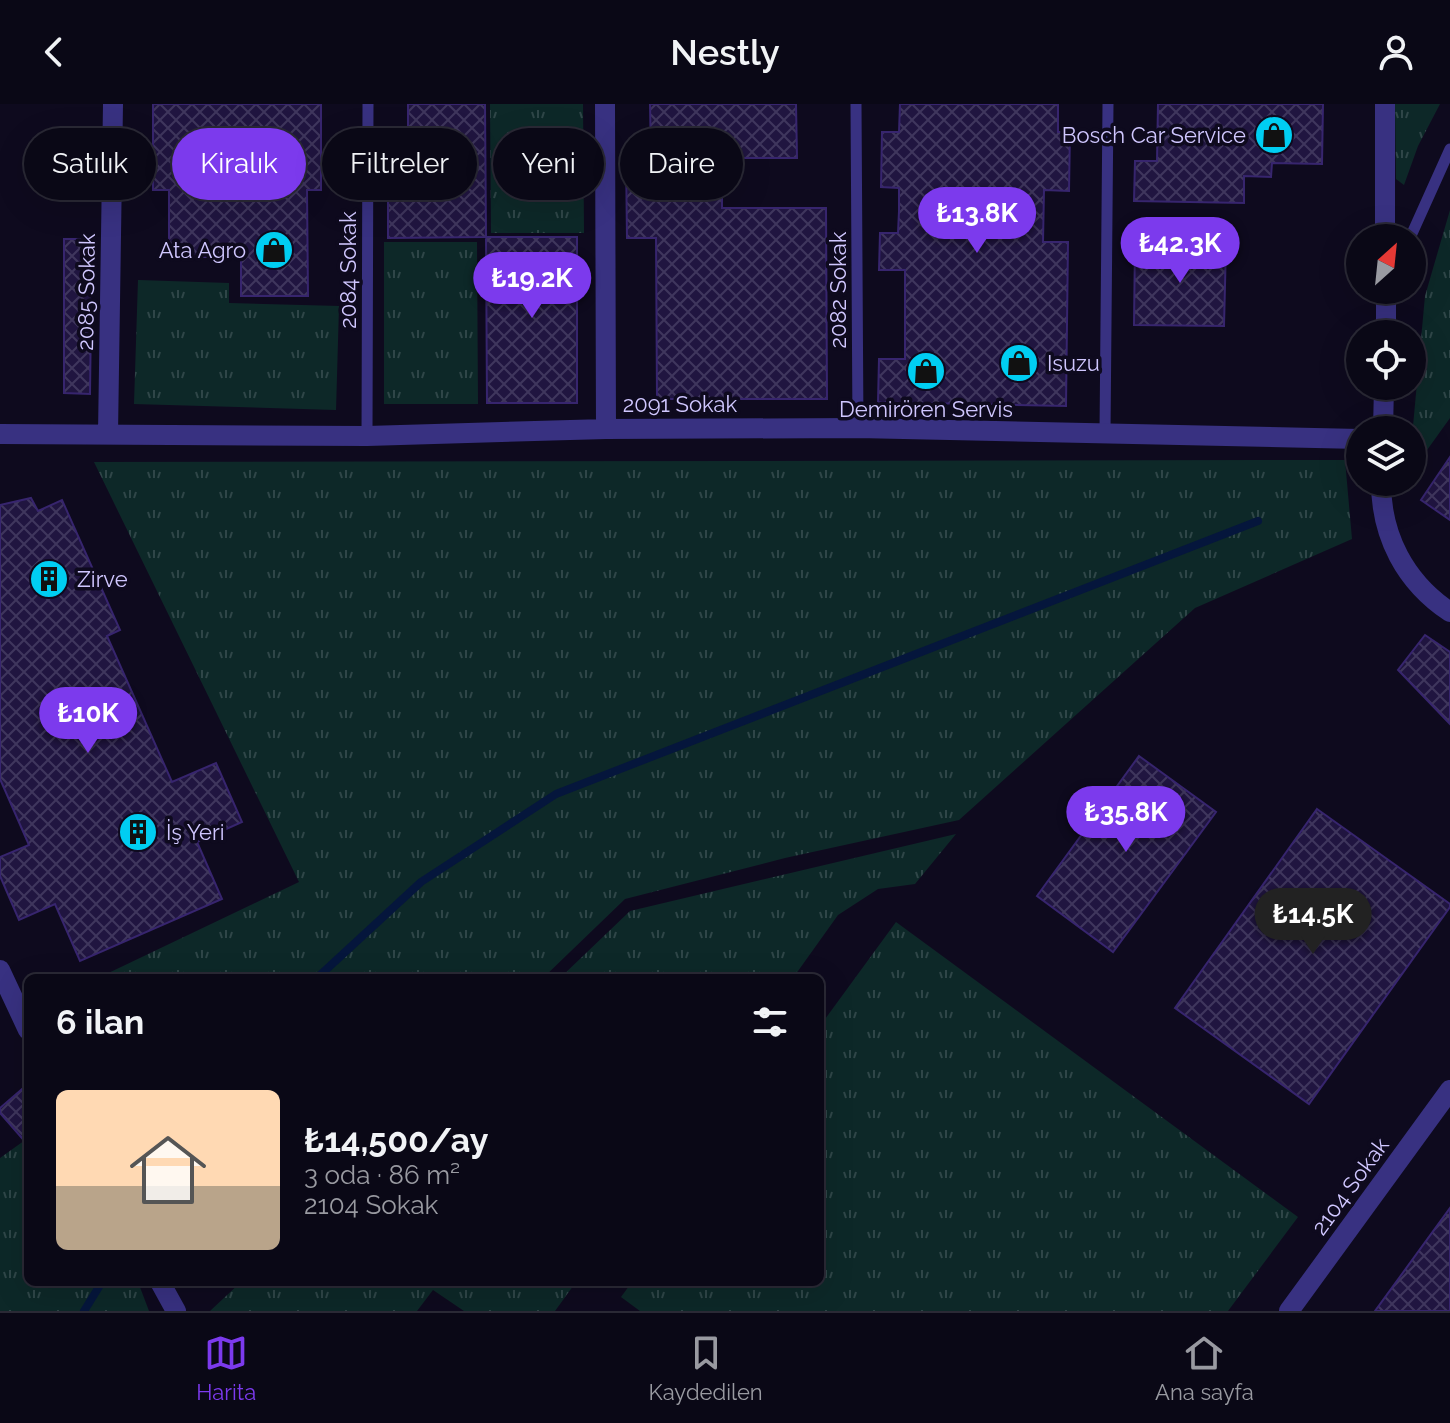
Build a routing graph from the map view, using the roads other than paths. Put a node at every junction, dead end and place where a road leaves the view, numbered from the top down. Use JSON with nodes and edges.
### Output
{"nodes":[{"id":1,"x":113,"y":104,"type":"edge"},
{"id":2,"x":368,"y":104,"type":"edge"},
{"id":3,"x":605,"y":104,"type":"edge"},
{"id":4,"x":856,"y":104,"type":"edge"},
{"id":5,"x":1108,"y":104,"type":"edge"},
{"id":6,"x":1385,"y":104,"type":"edge"},
{"id":7,"x":1450,"y":149,"type":"edge"},
{"id":8,"x":1385,"y":224,"type":"edge"},
{"id":9,"x":1416,"y":224,"type":"edge"},
{"id":10,"x":858,"y":428,"type":"junction"},
{"id":11,"x":606,"y":429,"type":"junction"},
{"id":12,"x":1105,"y":433,"type":"junction"},
{"id":13,"x":0,"y":434,"type":"edge"},
{"id":14,"x":108,"y":434,"type":"junction"},
{"id":15,"x":367,"y":436,"type":"junction"},
{"id":16,"x":1346,"y":439,"type":"edge"},
{"id":17,"x":1382,"y":496,"type":"edge"},
{"id":18,"x":1450,"y":612,"type":"edge"},
{"id":19,"x":0,"y":970,"type":"edge"},
{"id":20,"x":24,"y":1021,"type":"edge"},
{"id":21,"x":1450,"y":1090,"type":"edge"},
{"id":22,"x":162,"y":1286,"type":"edge"},
{"id":23,"x":176,"y":1311,"type":"edge"},
{"id":24,"x":1289,"y":1311,"type":"edge"}],
"edges":[{"from":1,"to":14,"type":"street","name":"2085 Sokak"},
{"from":2,"to":15,"type":"lane","name":"2084 Sokak"},
{"from":3,"to":11,"type":"street"},
{"from":4,"to":10,"type":"lane","name":"2082 Sokak"},
{"from":5,"to":12,"type":"lane"},
{"from":6,"to":8,"type":"street"},
{"from":7,"to":9,"type":"lane"},
{"from":10,"to":11,"type":"street","name":"2091 Sokak"},
{"from":10,"to":12,"type":"street","name":"2091 Sokak"},
{"from":11,"to":15,"type":"street","name":"2091 Sokak"},
{"from":12,"to":16,"type":"street","name":"2091 Sokak"},
{"from":13,"to":14,"type":"street","name":"2091 Sokak"},
{"from":14,"to":15,"type":"street","name":"2091 Sokak"},
{"from":17,"to":18,"type":"street"},
{"from":19,"to":20,"type":"street"},
{"from":21,"to":24,"type":"street","name":"2104 Sokak"},
{"from":22,"to":23,"type":"street"}]}
